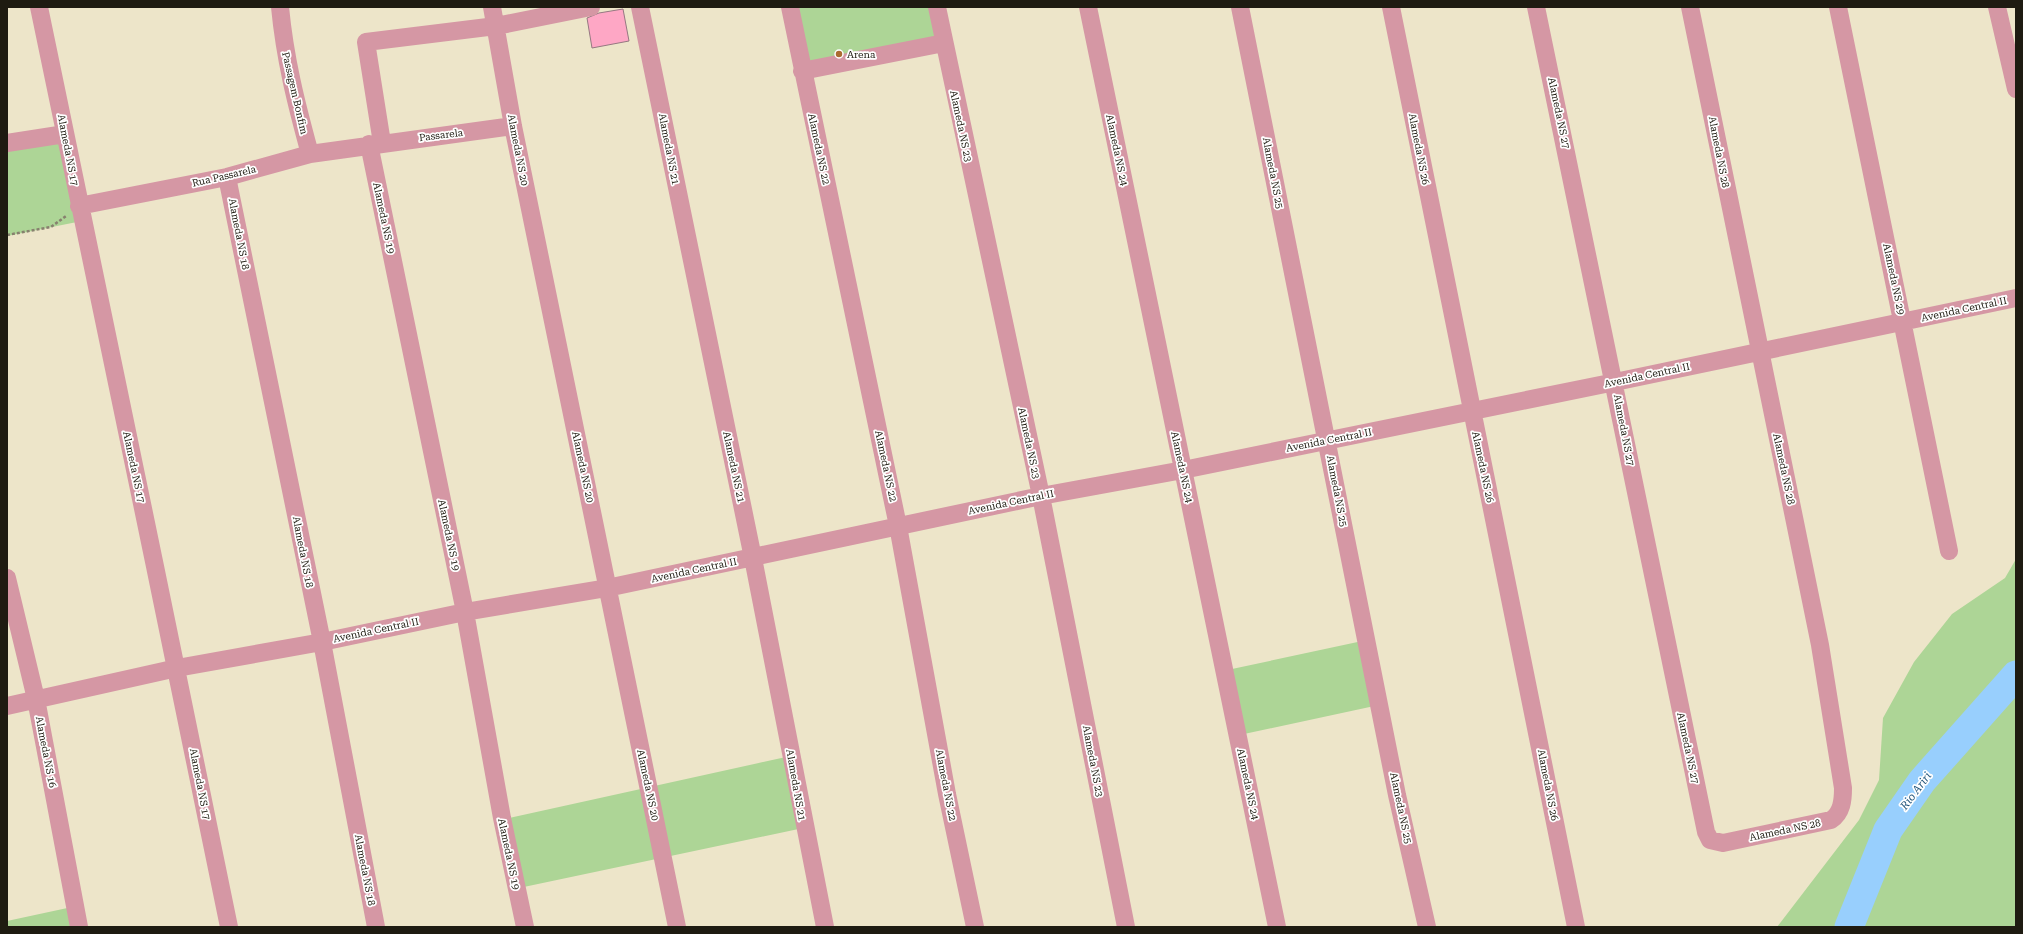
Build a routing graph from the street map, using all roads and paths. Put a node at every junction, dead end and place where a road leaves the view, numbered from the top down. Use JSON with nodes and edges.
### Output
{"nodes":[{"id":1,"x":39,"y":7,"type":"edge"},
{"id":2,"x":280,"y":7,"type":"edge"},
{"id":3,"x":492,"y":7,"type":"edge"},
{"id":4,"x":591,"y":7,"type":"edge"},
{"id":5,"x":640,"y":7,"type":"edge"},
{"id":6,"x":790,"y":7,"type":"edge"},
{"id":7,"x":937,"y":7,"type":"edge"},
{"id":8,"x":1090,"y":7,"type":"edge"},
{"id":9,"x":1240,"y":7,"type":"edge"},
{"id":10,"x":1391,"y":7,"type":"edge"},
{"id":11,"x":1536,"y":7,"type":"edge"},
{"id":12,"x":1690,"y":7,"type":"edge"},
{"id":13,"x":1838,"y":7,"type":"edge"},
{"id":14,"x":1997,"y":7,"type":"edge"},
{"id":15,"x":496,"y":26,"type":"junction"},
{"id":16,"x":2010,"y":36,"type":"edge"},
{"id":17,"x":944,"y":43,"type":"junction"},
{"id":18,"x":802,"y":71,"type":"junction"},
{"id":19,"x":2016,"y":89,"type":"edge"},
{"id":20,"x":513,"y":126,"type":"junction"},
{"id":21,"x":65,"y":134,"type":"junction"},
{"id":22,"x":7,"y":143,"type":"edge"},
{"id":23,"x":376,"y":143,"type":"junction"},
{"id":24,"x":310,"y":154,"type":"junction"},
{"id":25,"x":227,"y":177,"type":"junction"},
{"id":26,"x":79,"y":206,"type":"junction"},
{"id":27,"x":7,"y":235,"type":"edge"},
{"id":28,"x":2016,"y":298,"type":"edge"},
{"id":29,"x":1903,"y":322,"type":"junction"},
{"id":30,"x":1759,"y":352,"type":"junction"},
{"id":31,"x":1615,"y":382,"type":"junction"},
{"id":32,"x":1472,"y":411,"type":"junction"},
{"id":33,"x":1327,"y":440,"type":"junction"},
{"id":34,"x":1183,"y":470,"type":"junction"},
{"id":35,"x":1041,"y":496,"type":"junction"},
{"id":36,"x":898,"y":526,"type":"junction"},
{"id":37,"x":1949,"y":551,"type":"dead end"},
{"id":38,"x":753,"y":558,"type":"junction"},
{"id":39,"x":7,"y":578,"type":"edge"},
{"id":40,"x":607,"y":588,"type":"junction"},
{"id":41,"x":465,"y":612,"type":"junction"},
{"id":42,"x":322,"y":642,"type":"junction"},
{"id":43,"x":177,"y":668,"type":"junction"},
{"id":44,"x":36,"y":699,"type":"junction"},
{"id":45,"x":7,"y":706,"type":"edge"},
{"id":46,"x":1722,"y":843,"type":"joint"},
{"id":47,"x":79,"y":927,"type":"edge"},
{"id":48,"x":228,"y":927,"type":"edge"},
{"id":49,"x":376,"y":927,"type":"edge"},
{"id":50,"x":525,"y":927,"type":"edge"},
{"id":51,"x":677,"y":927,"type":"edge"},
{"id":52,"x":825,"y":927,"type":"edge"},
{"id":53,"x":975,"y":927,"type":"edge"},
{"id":54,"x":1126,"y":927,"type":"edge"},
{"id":55,"x":1277,"y":927,"type":"edge"},
{"id":56,"x":1427,"y":927,"type":"edge"},
{"id":57,"x":1576,"y":927,"type":"edge"}],
"edges":[{"from":1,"to":21,"type":"street","name":"Alameda NS 17"},
{"from":2,"to":24,"type":"street","name":"Passagem Bonfim"},
{"from":3,"to":15,"type":"street","name":"Alameda NS 20"},
{"from":4,"to":15,"type":"street"},
{"from":5,"to":38,"type":"street","name":"Alameda NS 21"},
{"from":6,"to":18,"type":"street","name":"Alameda NS 22"},
{"from":7,"to":17,"type":"street","name":"Alameda NS 23"},
{"from":8,"to":34,"type":"street","name":"Alameda NS 24"},
{"from":9,"to":33,"type":"street","name":"Alameda NS 25"},
{"from":10,"to":32,"type":"street","name":"Alameda NS 26"},
{"from":11,"to":31,"type":"street","name":"Alameda NS 27"},
{"from":12,"to":30,"type":"street","name":"Alameda NS 28"},
{"from":13,"to":29,"type":"street","name":"Alameda NS 29"},
{"from":14,"to":16,"type":"street"},
{"from":15,"to":20,"type":"street","name":"Alameda NS 20"},
{"from":15,"to":23,"type":"street","name":"Alameda NS 19"},
{"from":16,"to":19,"type":"street"},
{"from":17,"to":18,"type":"street"},
{"from":17,"to":35,"type":"street","name":"Alameda NS 23"},
{"from":18,"to":36,"type":"street","name":"Alameda NS 22"},
{"from":20,"to":23,"type":"street","name":"Passarela"},
{"from":20,"to":40,"type":"street","name":"Alameda NS 20"},
{"from":21,"to":22,"type":"street"},
{"from":21,"to":26,"type":"street","name":"Alameda NS 17"},
{"from":23,"to":24,"type":"street","name":"Rua Passarela"},
{"from":23,"to":41,"type":"street","name":"Alameda NS 19"},
{"from":24,"to":25,"type":"street","name":"Rua Passarela"},
{"from":25,"to":26,"type":"street","name":"Rua Passarela"},
{"from":25,"to":42,"type":"street","name":"Alameda NS 18"},
{"from":26,"to":27,"type":"path"},
{"from":26,"to":43,"type":"street","name":"Alameda NS 17"},
{"from":28,"to":29,"type":"street","name":"Avenida Central II"},
{"from":29,"to":30,"type":"street","name":"Avenida Central II"},
{"from":29,"to":37,"type":"street","name":"Alameda NS 29"},
{"from":30,"to":31,"type":"street","name":"Avenida Central II"},
{"from":30,"to":46,"type":"street","name":"Alameda NS 28"},
{"from":31,"to":32,"type":"street","name":"Avenida Central II"},
{"from":31,"to":46,"type":"street","name":"Alameda NS 27"},
{"from":32,"to":33,"type":"street","name":"Avenida Central II"},
{"from":32,"to":57,"type":"street","name":"Alameda NS 26"},
{"from":33,"to":34,"type":"street","name":"Avenida Central II"},
{"from":33,"to":56,"type":"street","name":"Alameda NS 25"},
{"from":34,"to":35,"type":"street","name":"Avenida Central II"},
{"from":34,"to":55,"type":"street","name":"Alameda NS 24"},
{"from":35,"to":36,"type":"street","name":"Avenida Central II"},
{"from":35,"to":54,"type":"street","name":"Alameda NS 23"},
{"from":36,"to":38,"type":"street","name":"Avenida Central II"},
{"from":36,"to":53,"type":"street","name":"Alameda NS 22"},
{"from":38,"to":40,"type":"street","name":"Avenida Central II"},
{"from":38,"to":52,"type":"street","name":"Alameda NS 21"},
{"from":39,"to":44,"type":"street","name":"Alameda NS 16"},
{"from":40,"to":41,"type":"street","name":"Avenida Central II"},
{"from":40,"to":51,"type":"street","name":"Alameda NS 20"},
{"from":41,"to":42,"type":"street","name":"Avenida Central II"},
{"from":41,"to":50,"type":"street","name":"Alameda NS 19"},
{"from":42,"to":43,"type":"street","name":"Avenida Central II"},
{"from":42,"to":49,"type":"street","name":"Alameda NS 18"},
{"from":43,"to":44,"type":"street","name":"Avenida Central II"},
{"from":43,"to":48,"type":"street","name":"Alameda NS 17"},
{"from":44,"to":45,"type":"street","name":"Avenida Central II"},
{"from":44,"to":47,"type":"street","name":"Alameda NS 16"}]}
